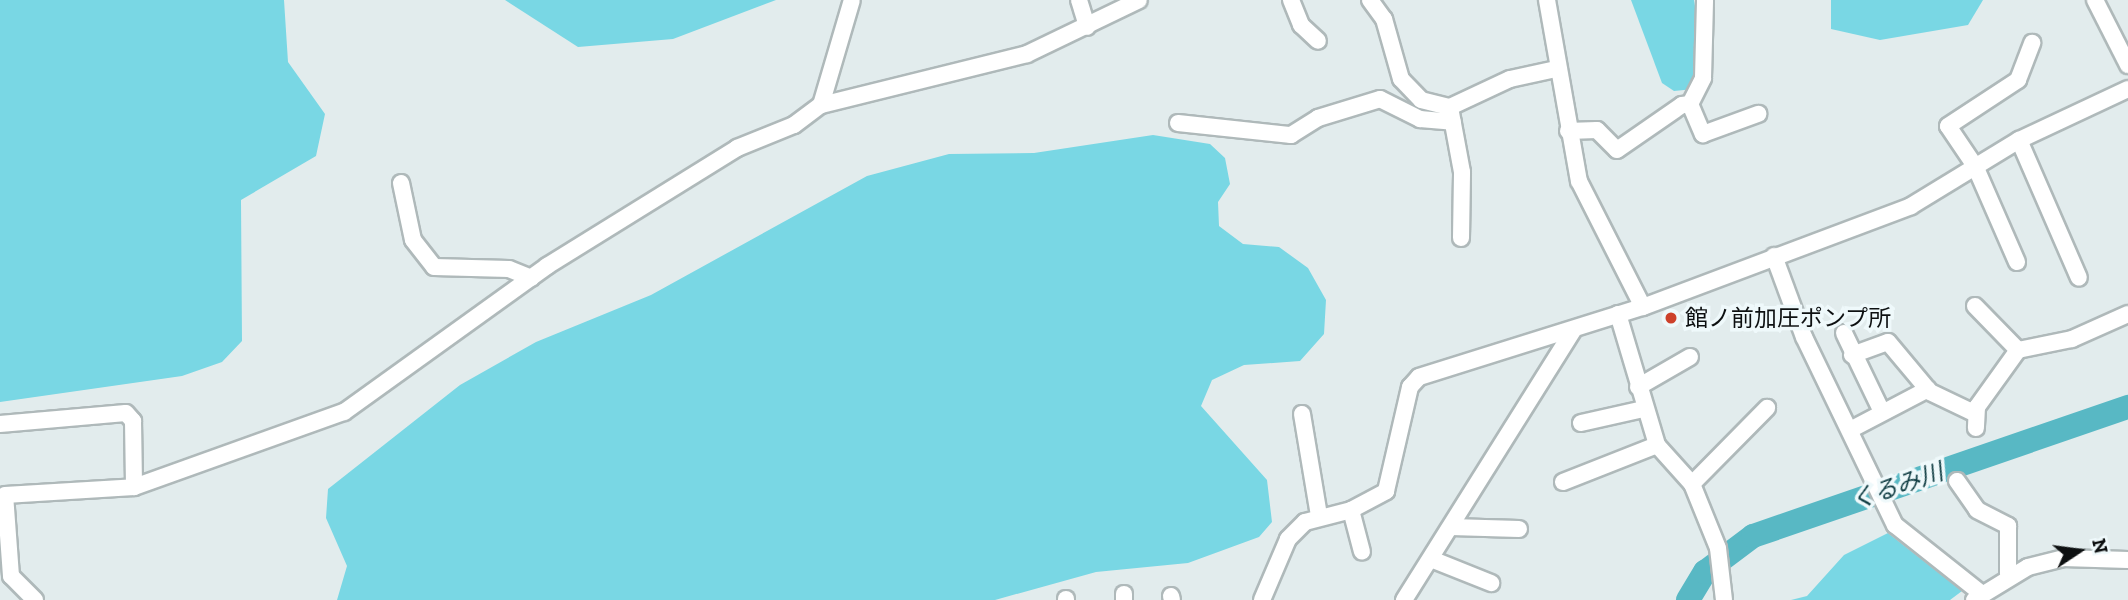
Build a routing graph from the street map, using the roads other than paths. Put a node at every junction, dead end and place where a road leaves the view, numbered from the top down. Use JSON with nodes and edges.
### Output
{"nodes":[{"id":1,"x":852,"y":0,"type":"edge"},
{"id":2,"x":1079,"y":0,"type":"edge"},
{"id":3,"x":1139,"y":0,"type":"edge"},
{"id":4,"x":1291,"y":0,"type":"edge"},
{"id":5,"x":1370,"y":0,"type":"edge"},
{"id":6,"x":1547,"y":0,"type":"edge"},
{"id":7,"x":1705,"y":0,"type":"edge"},
{"id":8,"x":2095,"y":0,"type":"edge"},
{"id":9,"x":1087,"y":27,"type":"junction"},
{"id":10,"x":1318,"y":41,"type":"dead end"},
{"id":11,"x":2032,"y":43,"type":"dead end"},
{"id":12,"x":2128,"y":65,"type":"edge"},
{"id":13,"x":1556,"y":69,"type":"junction"},
{"id":14,"x":2128,"y":89,"type":"edge"},
{"id":15,"x":1690,"y":104,"type":"junction"},
{"id":16,"x":821,"y":105,"type":"junction"},
{"id":17,"x":1451,"y":114,"type":"junction"},
{"id":18,"x":1758,"y":114,"type":"dead end"},
{"id":19,"x":1178,"y":123,"type":"dead end"},
{"id":20,"x":1568,"y":131,"type":"junction"},
{"id":21,"x":2019,"y":140,"type":"junction"},
{"id":22,"x":1975,"y":166,"type":"junction"},
{"id":23,"x":401,"y":183,"type":"dead end"},
{"id":24,"x":1461,"y":238,"type":"dead end"},
{"id":25,"x":1774,"y":256,"type":"junction"},
{"id":26,"x":2017,"y":262,"type":"dead end"},
{"id":27,"x":531,"y":278,"type":"junction"},
{"id":28,"x":2079,"y":278,"type":"dead end"},
{"id":29,"x":1975,"y":306,"type":"dead end"},
{"id":30,"x":1643,"y":307,"type":"junction"},
{"id":31,"x":1618,"y":314,"type":"junction"},
{"id":32,"x":2128,"y":314,"type":"edge"},
{"id":33,"x":1574,"y":329,"type":"junction"},
{"id":34,"x":1844,"y":333,"type":"dead end"},
{"id":35,"x":2018,"y":350,"type":"junction"},
{"id":36,"x":1852,"y":355,"type":"junction"},
{"id":37,"x":1690,"y":357,"type":"dead end"},
{"id":38,"x":1638,"y":387,"type":"junction"},
{"id":39,"x":1928,"y":389,"type":"junction"},
{"id":40,"x":1767,"y":408,"type":"dead end"},
{"id":41,"x":1643,"y":409,"type":"junction"},
{"id":42,"x":1882,"y":412,"type":"junction"},
{"id":43,"x":1302,"y":414,"type":"dead end"},
{"id":44,"x":1581,"y":423,"type":"dead end"},
{"id":45,"x":0,"y":424,"type":"edge"},
{"id":46,"x":1850,"y":430,"type":"junction"},
{"id":47,"x":1657,"y":445,"type":"junction"},
{"id":48,"x":1957,"y":481,"type":"dead end"},
{"id":49,"x":1563,"y":482,"type":"dead end"},
{"id":50,"x":1692,"y":484,"type":"junction"},
{"id":51,"x":134,"y":487,"type":"junction"},
{"id":52,"x":1351,"y":510,"type":"junction"},
{"id":53,"x":1319,"y":516,"type":"junction"},
{"id":54,"x":1451,"y":527,"type":"junction"},
{"id":55,"x":1519,"y":529,"type":"dead end"},
{"id":56,"x":1362,"y":552,"type":"dead end"},
{"id":57,"x":1430,"y":559,"type":"junction"},
{"id":58,"x":2128,"y":560,"type":"edge"},
{"id":59,"x":2008,"y":574,"type":"junction"},
{"id":60,"x":1491,"y":583,"type":"dead end"},
{"id":61,"x":1978,"y":597,"type":"edge"},
{"id":62,"x":35,"y":600,"type":"edge"},
{"id":63,"x":1262,"y":600,"type":"edge"},
{"id":64,"x":1404,"y":600,"type":"edge"},
{"id":65,"x":1724,"y":600,"type":"edge"}],
"edges":[{"from":1,"to":16,"type":"street"},
{"from":2,"to":9,"type":"street"},
{"from":3,"to":9,"type":"street"},
{"from":4,"to":10,"type":"street"},
{"from":5,"to":17,"type":"street"},
{"from":6,"to":13,"type":"street"},
{"from":7,"to":15,"type":"street"},
{"from":8,"to":12,"type":"street"},
{"from":9,"to":16,"type":"street"},
{"from":11,"to":22,"type":"street"},
{"from":13,"to":17,"type":"street"},
{"from":13,"to":20,"type":"street"},
{"from":14,"to":21,"type":"street"},
{"from":15,"to":18,"type":"street"},
{"from":15,"to":20,"type":"street"},
{"from":16,"to":27,"type":"street"},
{"from":17,"to":19,"type":"street"},
{"from":17,"to":24,"type":"street"},
{"from":20,"to":30,"type":"street"},
{"from":21,"to":22,"type":"street"},
{"from":21,"to":28,"type":"street"},
{"from":22,"to":25,"type":"street"},
{"from":22,"to":26,"type":"street"},
{"from":23,"to":27,"type":"street"},
{"from":25,"to":30,"type":"street"},
{"from":25,"to":46,"type":"street"},
{"from":27,"to":51,"type":"street"},
{"from":29,"to":35,"type":"street"},
{"from":30,"to":31,"type":"street"},
{"from":31,"to":33,"type":"street"},
{"from":31,"to":38,"type":"street"},
{"from":32,"to":35,"type":"street"},
{"from":33,"to":52,"type":"street"},
{"from":33,"to":54,"type":"street"},
{"from":34,"to":36,"type":"street"},
{"from":35,"to":39,"type":"street"},
{"from":36,"to":39,"type":"street"},
{"from":36,"to":42,"type":"street"},
{"from":37,"to":38,"type":"street"},
{"from":38,"to":41,"type":"street"},
{"from":39,"to":42,"type":"street"},
{"from":40,"to":50,"type":"street"},
{"from":41,"to":44,"type":"street"},
{"from":41,"to":47,"type":"street"},
{"from":42,"to":46,"type":"street"},
{"from":43,"to":53,"type":"street"},
{"from":45,"to":51,"type":"street"},
{"from":46,"to":61,"type":"street"},
{"from":47,"to":49,"type":"street"},
{"from":47,"to":50,"type":"street"},
{"from":48,"to":59,"type":"street"},
{"from":50,"to":65,"type":"street"},
{"from":51,"to":62,"type":"street"},
{"from":52,"to":53,"type":"street"},
{"from":52,"to":56,"type":"street"},
{"from":53,"to":63,"type":"street"},
{"from":54,"to":55,"type":"street"},
{"from":54,"to":57,"type":"street"},
{"from":57,"to":60,"type":"street"},
{"from":57,"to":64,"type":"street"},
{"from":58,"to":59,"type":"street"},
{"from":59,"to":61,"type":"street"}]}
